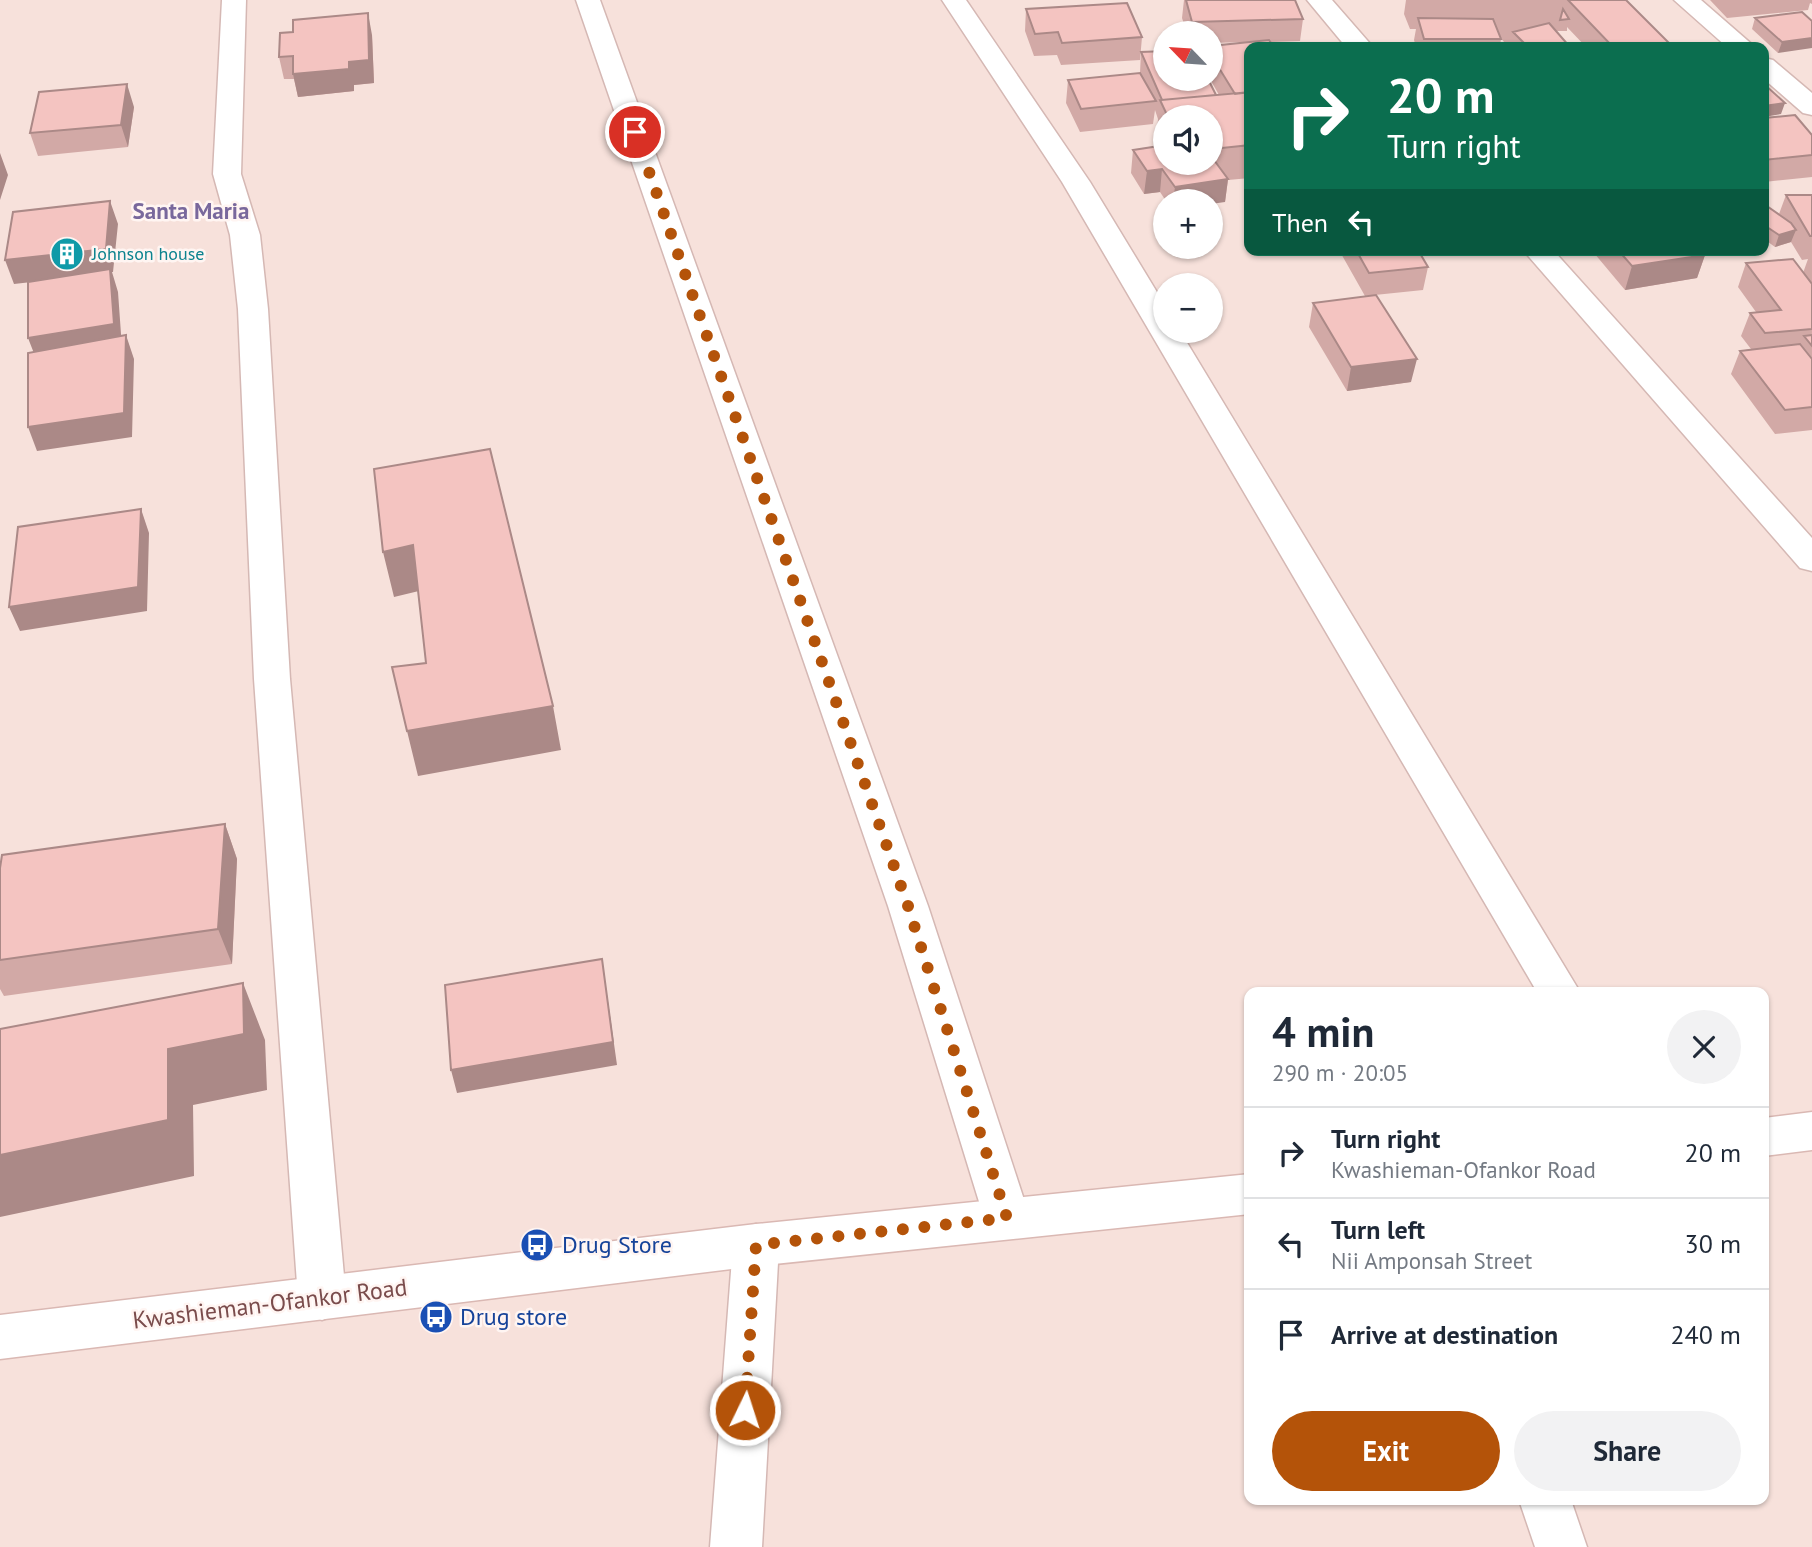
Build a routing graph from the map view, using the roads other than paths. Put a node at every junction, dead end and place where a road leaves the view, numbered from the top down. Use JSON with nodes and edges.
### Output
{"nodes":[{"id":1,"x":234,"y":0,"type":"edge"},
{"id":2,"x":588,"y":0,"type":"edge"},
{"id":3,"x":954,"y":0,"type":"edge"},
{"id":4,"x":1319,"y":0,"type":"edge"},
{"id":5,"x":1686,"y":0,"type":"edge"},
{"id":6,"x":1356,"y":42,"type":"edge"},
{"id":7,"x":1736,"y":42,"type":"edge"},
{"id":8,"x":1769,"y":70,"type":"edge"},
{"id":9,"x":1812,"y":107,"type":"edge"},
{"id":10,"x":1542,"y":256,"type":"edge"},
{"id":11,"x":1812,"y":560,"type":"edge"},
{"id":12,"x":1556,"y":987,"type":"edge"},
{"id":13,"x":1812,"y":1132,"type":"edge"},
{"id":14,"x":1769,"y":1136,"type":"edge"},
{"id":15,"x":1244,"y":1195,"type":"edge"},
{"id":16,"x":1007,"y":1218,"type":"junction"},
{"id":17,"x":756,"y":1245,"type":"junction"},
{"id":18,"x":321,"y":1298,"type":"junction"},
{"id":19,"x":0,"y":1337,"type":"edge"},
{"id":20,"x":1547,"y":1505,"type":"edge"},
{"id":21,"x":736,"y":1547,"type":"edge"},
{"id":22,"x":1561,"y":1547,"type":"edge"}],
"edges":[{"from":1,"to":18,"type":"street"},
{"from":2,"to":16,"type":"street"},
{"from":3,"to":12,"type":"street"},
{"from":4,"to":6,"type":"street"},
{"from":5,"to":7,"type":"street"},
{"from":8,"to":9,"type":"street"},
{"from":10,"to":11,"type":"street"},
{"from":13,"to":14,"type":"street"},
{"from":15,"to":16,"type":"street","name":"Kwashieman-Ofankor Road"},
{"from":16,"to":17,"type":"street","name":"Kwashieman-Ofankor Road"},
{"from":17,"to":18,"type":"street","name":"Kwashieman-Ofankor Road"},
{"from":17,"to":21,"type":"street"},
{"from":18,"to":19,"type":"street","name":"Kwashieman-Ofankor Road"},
{"from":20,"to":22,"type":"street"}]}
